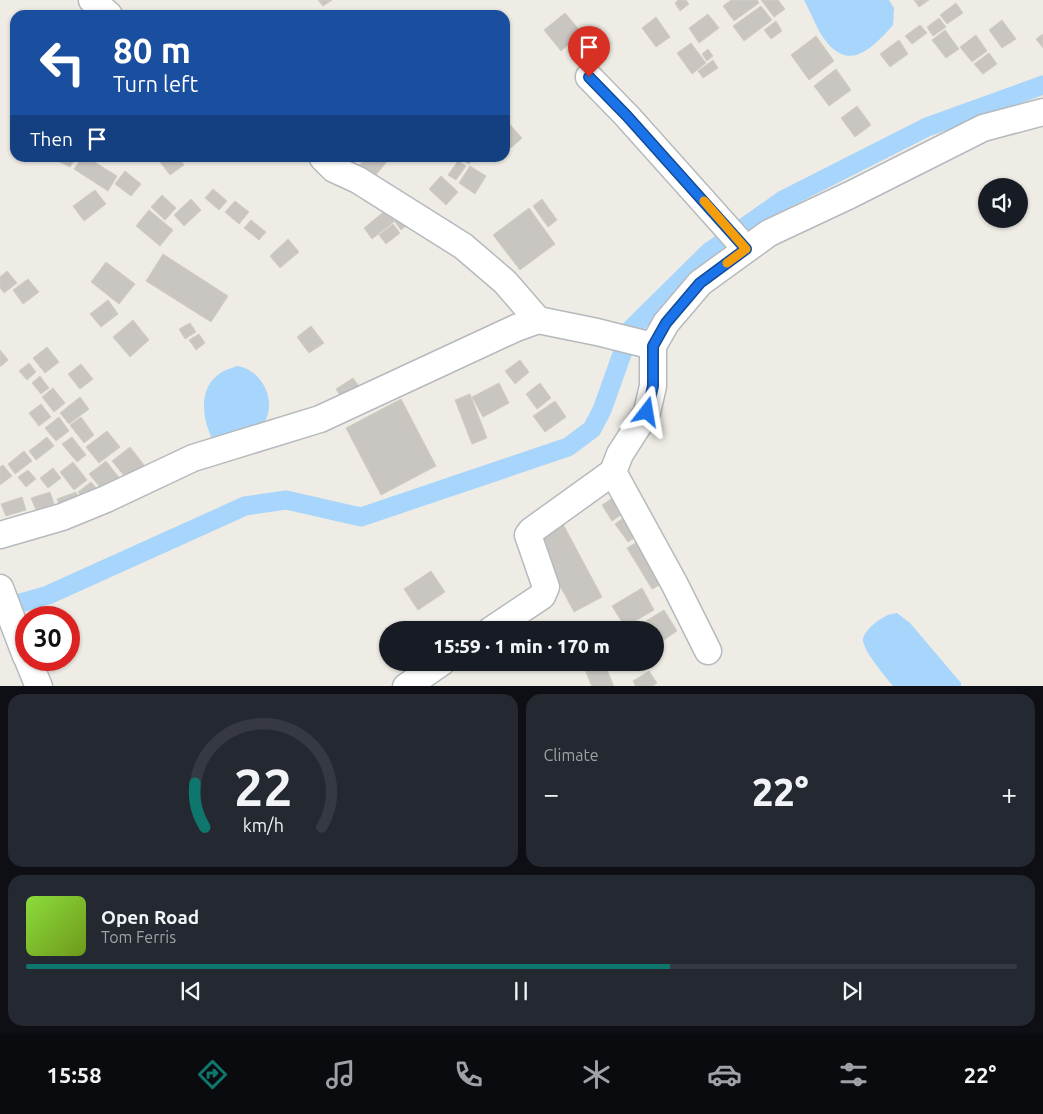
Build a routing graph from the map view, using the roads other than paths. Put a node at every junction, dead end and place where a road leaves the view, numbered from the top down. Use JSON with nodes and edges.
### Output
{"nodes":[{"id":1,"x":92,"y":0,"type":"edge"},
{"id":2,"x":103,"y":10,"type":"edge"},
{"id":3,"x":589,"y":77,"type":"dead end"},
{"id":4,"x":1043,"y":112,"type":"edge"},
{"id":5,"x":327,"y":162,"type":"edge"},
{"id":6,"x":744,"y":247,"type":"junction"},
{"id":7,"x":538,"y":320,"type":"junction"},
{"id":8,"x":644,"y":345,"type":"junction"},
{"id":9,"x":613,"y":472,"type":"junction"},
{"id":10,"x":0,"y":535,"type":"edge"},
{"id":11,"x":0,"y":588,"type":"edge"},
{"id":12,"x":504,"y":621,"type":"edge"},
{"id":13,"x":15,"y":628,"type":"edge"},
{"id":14,"x":708,"y":652,"type":"dead end"},
{"id":15,"x":33,"y":671,"type":"edge"},
{"id":16,"x":428,"y":671,"type":"edge"},
{"id":17,"x":39,"y":686,"type":"edge"},
{"id":18,"x":406,"y":686,"type":"edge"}],
"edges":[{"from":1,"to":2,"type":"street"},
{"from":3,"to":6,"type":"street"},
{"from":4,"to":6,"type":"street"},
{"from":5,"to":7,"type":"street"},
{"from":6,"to":8,"type":"street"},
{"from":7,"to":8,"type":"street"},
{"from":7,"to":10,"type":"street"},
{"from":8,"to":9,"type":"street"},
{"from":9,"to":12,"type":"street"},
{"from":9,"to":14,"type":"street"},
{"from":11,"to":13,"type":"street"},
{"from":15,"to":17,"type":"street"},
{"from":16,"to":18,"type":"street"}]}
